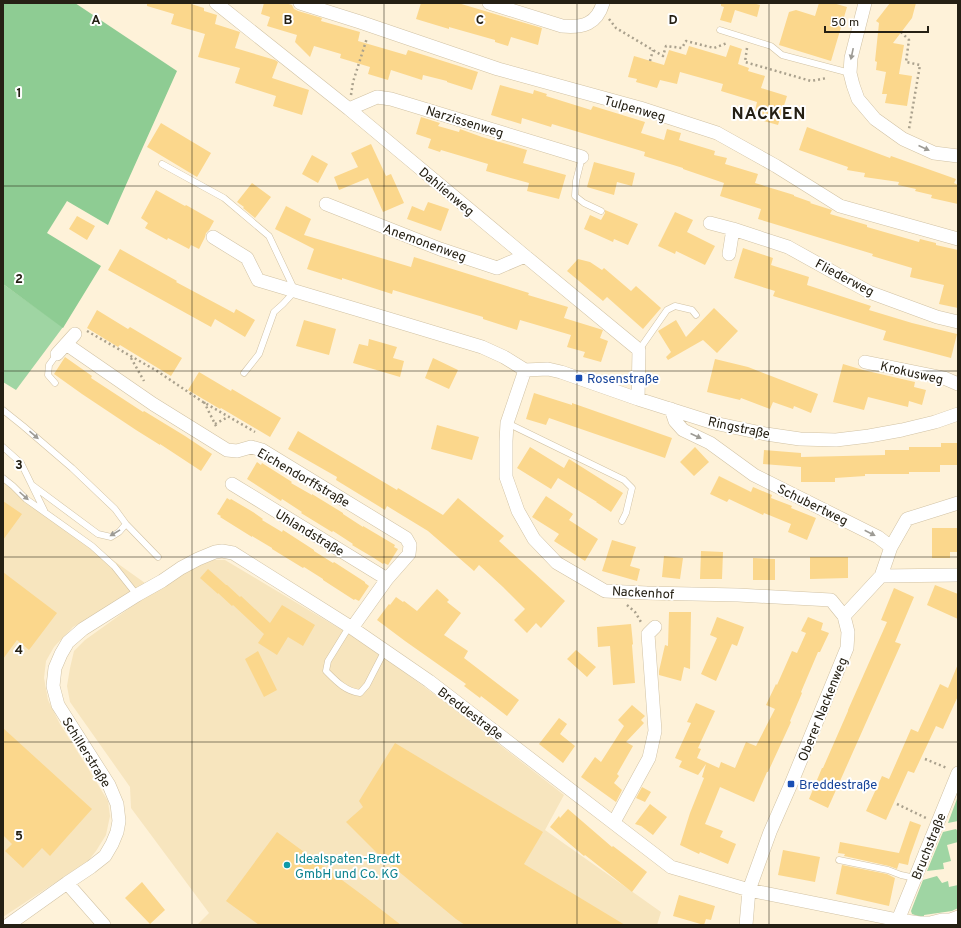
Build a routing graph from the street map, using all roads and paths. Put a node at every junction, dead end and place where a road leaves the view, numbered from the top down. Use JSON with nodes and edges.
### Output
{"nodes":[{"id":1,"x":300,"y":3,"type":"edge"},
{"id":2,"x":489,"y":3,"type":"edge"},
{"id":3,"x":865,"y":3,"type":"edge"},
{"id":4,"x":221,"y":5,"type":"edge"},
{"id":5,"x":602,"y":6,"type":"edge"},
{"id":6,"x":371,"y":26,"type":"junction"},
{"id":7,"x":720,"y":30,"type":"dead end"},
{"id":8,"x":901,"y":32,"type":"dead end"},
{"id":9,"x":728,"y":42,"type":"dead end"},
{"id":10,"x":747,"y":46,"type":"dead end"},
{"id":11,"x":653,"y":50,"type":"junction"},
{"id":12,"x":650,"y":60,"type":"dead end"},
{"id":13,"x":850,"y":73,"type":"junction"},
{"id":14,"x":349,"y":109,"type":"junction"},
{"id":15,"x":903,"y":139,"type":"junction"},
{"id":16,"x":958,"y":156,"type":"edge"},
{"id":17,"x":582,"y":157,"type":"joint"},
{"id":18,"x":162,"y":164,"type":"dead end"},
{"id":19,"x":326,"y":204,"type":"dead end"},
{"id":20,"x":601,"y":211,"type":"dead end"},
{"id":21,"x":710,"y":223,"type":"dead end"},
{"id":22,"x":733,"y":229,"type":"junction"},
{"id":23,"x":213,"y":237,"type":"dead end"},
{"id":24,"x":958,"y":240,"type":"edge"},
{"id":25,"x":729,"y":254,"type":"dead end"},
{"id":26,"x":525,"y":256,"type":"junction"},
{"id":27,"x":295,"y":291,"type":"junction"},
{"id":28,"x":696,"y":314,"type":"dead end"},
{"id":29,"x":958,"y":322,"type":"edge"},
{"id":30,"x":80,"y":332,"type":"joint"},
{"id":31,"x":61,"y":349,"type":"junction"},
{"id":32,"x":639,"y":350,"type":"junction"},
{"id":33,"x":131,"y":356,"type":"junction"},
{"id":34,"x":865,"y":362,"type":"dead end"},
{"id":35,"x":525,"y":370,"type":"junction"},
{"id":36,"x":244,"y":373,"type":"dead end"},
{"id":37,"x":55,"y":383,"type":"dead end"},
{"id":38,"x":958,"y":384,"type":"edge"},
{"id":39,"x":146,"y":385,"type":"dead end"},
{"id":40,"x":638,"y":399,"type":"junction"},
{"id":41,"x":203,"y":402,"type":"junction"},
{"id":42,"x":671,"y":409,"type":"junction"},
{"id":43,"x":3,"y":410,"type":"edge"},
{"id":44,"x":958,"y":414,"type":"edge"},
{"id":45,"x":228,"y":416,"type":"junction"},
{"id":46,"x":507,"y":423,"type":"junction"},
{"id":47,"x":255,"y":432,"type":"dead end"},
{"id":48,"x":3,"y":447,"type":"edge"},
{"id":49,"x":3,"y":478,"type":"edge"},
{"id":50,"x":232,"y":484,"type":"dead end"},
{"id":51,"x":32,"y":485,"type":"junction"},
{"id":52,"x":958,"y":503,"type":"edge"},
{"id":53,"x":45,"y":512,"type":"junction"},
{"id":54,"x":622,"y":522,"type":"dead end"},
{"id":55,"x":126,"y":524,"type":"junction"},
{"id":56,"x":891,"y":547,"type":"junction"},
{"id":57,"x":158,"y":557,"type":"dead end"},
{"id":58,"x":958,"y":575,"type":"edge"},
{"id":59,"x":881,"y":576,"type":"junction"},
{"id":60,"x":387,"y":580,"type":"junction"},
{"id":61,"x":162,"y":581,"type":"joint"},
{"id":62,"x":623,"y":592,"type":"junction"},
{"id":63,"x":138,"y":595,"type":"junction"},
{"id":64,"x":844,"y":616,"type":"junction"},
{"id":65,"x":351,"y":628,"type":"junction"},
{"id":66,"x":651,"y":630,"type":"joint"},
{"id":67,"x":385,"y":650,"type":"junction"},
{"id":68,"x":925,"y":759,"type":"dead end"},
{"id":69,"x":958,"y":773,"type":"edge"},
{"id":70,"x":897,"y":804,"type":"dead end"},
{"id":71,"x":614,"y":822,"type":"junction"},
{"id":72,"x":937,"y":823,"type":"junction"},
{"id":73,"x":839,"y":860,"type":"dead end"},
{"id":74,"x":915,"y":878,"type":"junction"},
{"id":75,"x":67,"y":883,"type":"junction"},
{"id":76,"x":749,"y":890,"type":"junction"},
{"id":77,"x":958,"y":917,"type":"edge"},
{"id":78,"x":898,"y":920,"type":"junction"},
{"id":79,"x":8,"y":925,"type":"edge"},
{"id":80,"x":104,"y":925,"type":"edge"},
{"id":81,"x":746,"y":925,"type":"edge"}],
"edges":[{"from":1,"to":6,"type":"street","name":"Tulpenweg"},
{"from":2,"to":5,"type":"street"},
{"from":3,"to":13,"type":"street","one_way":true},
{"from":4,"to":14,"type":"street","name":"Dahlienweg"},
{"from":5,"to":11,"type":"path"},
{"from":6,"to":14,"type":"path"},
{"from":6,"to":24,"type":"street","name":"Tulpenweg"},
{"from":7,"to":13,"type":"lane"},
{"from":8,"to":15,"type":"path"},
{"from":9,"to":11,"type":"path"},
{"from":10,"to":13,"type":"path"},
{"from":11,"to":12,"type":"path"},
{"from":13,"to":15,"type":"street"},
{"from":14,"to":17,"type":"street","name":"Narzissenweg"},
{"from":14,"to":26,"type":"street","name":"Dahlienweg"},
{"from":15,"to":16,"type":"street","one_way":true},
{"from":17,"to":20,"type":"lane"},
{"from":18,"to":27,"type":"lane"},
{"from":19,"to":26,"type":"street","name":"Anemonenweg"},
{"from":21,"to":22,"type":"street","name":"Fliederweg"},
{"from":22,"to":25,"type":"street"},
{"from":22,"to":29,"type":"street","name":"Fliederweg"},
{"from":23,"to":27,"type":"street"},
{"from":26,"to":32,"type":"street","name":"Dahlienweg"},
{"from":27,"to":35,"type":"street"},
{"from":27,"to":36,"type":"lane"},
{"from":28,"to":32,"type":"lane"},
{"from":30,"to":31,"type":"street"},
{"from":30,"to":33,"type":"path"},
{"from":31,"to":37,"type":"lane"},
{"from":31,"to":60,"type":"street","name":"Eichendorffstraße"},
{"from":32,"to":40,"type":"street"},
{"from":33,"to":39,"type":"path"},
{"from":33,"to":41,"type":"path"},
{"from":34,"to":38,"type":"street","name":"Krokusweg"},
{"from":35,"to":40,"type":"street","name":"Ringstraße"},
{"from":35,"to":46,"type":"street","name":"Nackenhof"},
{"from":40,"to":42,"type":"street","name":"Ringstraße"},
{"from":41,"to":45,"type":"path"},
{"from":41,"to":45,"type":"path"},
{"from":42,"to":44,"type":"street","name":"Ringstraße"},
{"from":42,"to":56,"type":"street","name":"Schubertweg","one_way":true},
{"from":43,"to":55,"type":"lane","one_way":true},
{"from":45,"to":47,"type":"path"},
{"from":46,"to":54,"type":"lane"},
{"from":46,"to":62,"type":"street","name":"Nackenhof"},
{"from":48,"to":51,"type":"lane"},
{"from":49,"to":53,"type":"lane","one_way":true},
{"from":50,"to":60,"type":"street","name":"Uhlandstraße"},
{"from":51,"to":53,"type":"lane"},
{"from":55,"to":51,"type":"lane","one_way":true},
{"from":52,"to":56,"type":"street"},
{"from":53,"to":63,"type":"lane"},
{"from":55,"to":57,"type":"lane"},
{"from":56,"to":59,"type":"street"},
{"from":58,"to":59,"type":"street"},
{"from":59,"to":64,"type":"street"},
{"from":60,"to":65,"type":"street","name":"Eichendorffstraße"},
{"from":61,"to":63,"type":"street","name":"Schillerstraße"},
{"from":61,"to":65,"type":"street","name":"Breddestraße"},
{"from":62,"to":64,"type":"street","name":"Nackenhof"},
{"from":62,"to":66,"type":"path"},
{"from":63,"to":75,"type":"street","name":"Schillerstraße"},
{"from":64,"to":76,"type":"street","name":"Oberer Nackenweg"},
{"from":65,"to":67,"type":"street","name":"Breddestraße"},
{"from":65,"to":67,"type":"lane"},
{"from":66,"to":71,"type":"street"},
{"from":67,"to":71,"type":"street","name":"Breddestraße"},
{"from":68,"to":69,"type":"path"},
{"from":69,"to":72,"type":"street","name":"Bruchstraße"},
{"from":70,"to":72,"type":"path"},
{"from":71,"to":76,"type":"street","name":"Breddestraße"},
{"from":72,"to":74,"type":"street","name":"Bruchstraße"},
{"from":73,"to":74,"type":"lane"},
{"from":74,"to":78,"type":"street","name":"Bruchstraße"},
{"from":75,"to":79,"type":"street","name":"Schillerstraße"},
{"from":75,"to":80,"type":"street"},
{"from":76,"to":78,"type":"street","name":"Breddestraße"},
{"from":76,"to":81,"type":"street","name":"Oberer Nackenweg"},
{"from":77,"to":78,"type":"street","name":"Breddestraße"}]}
